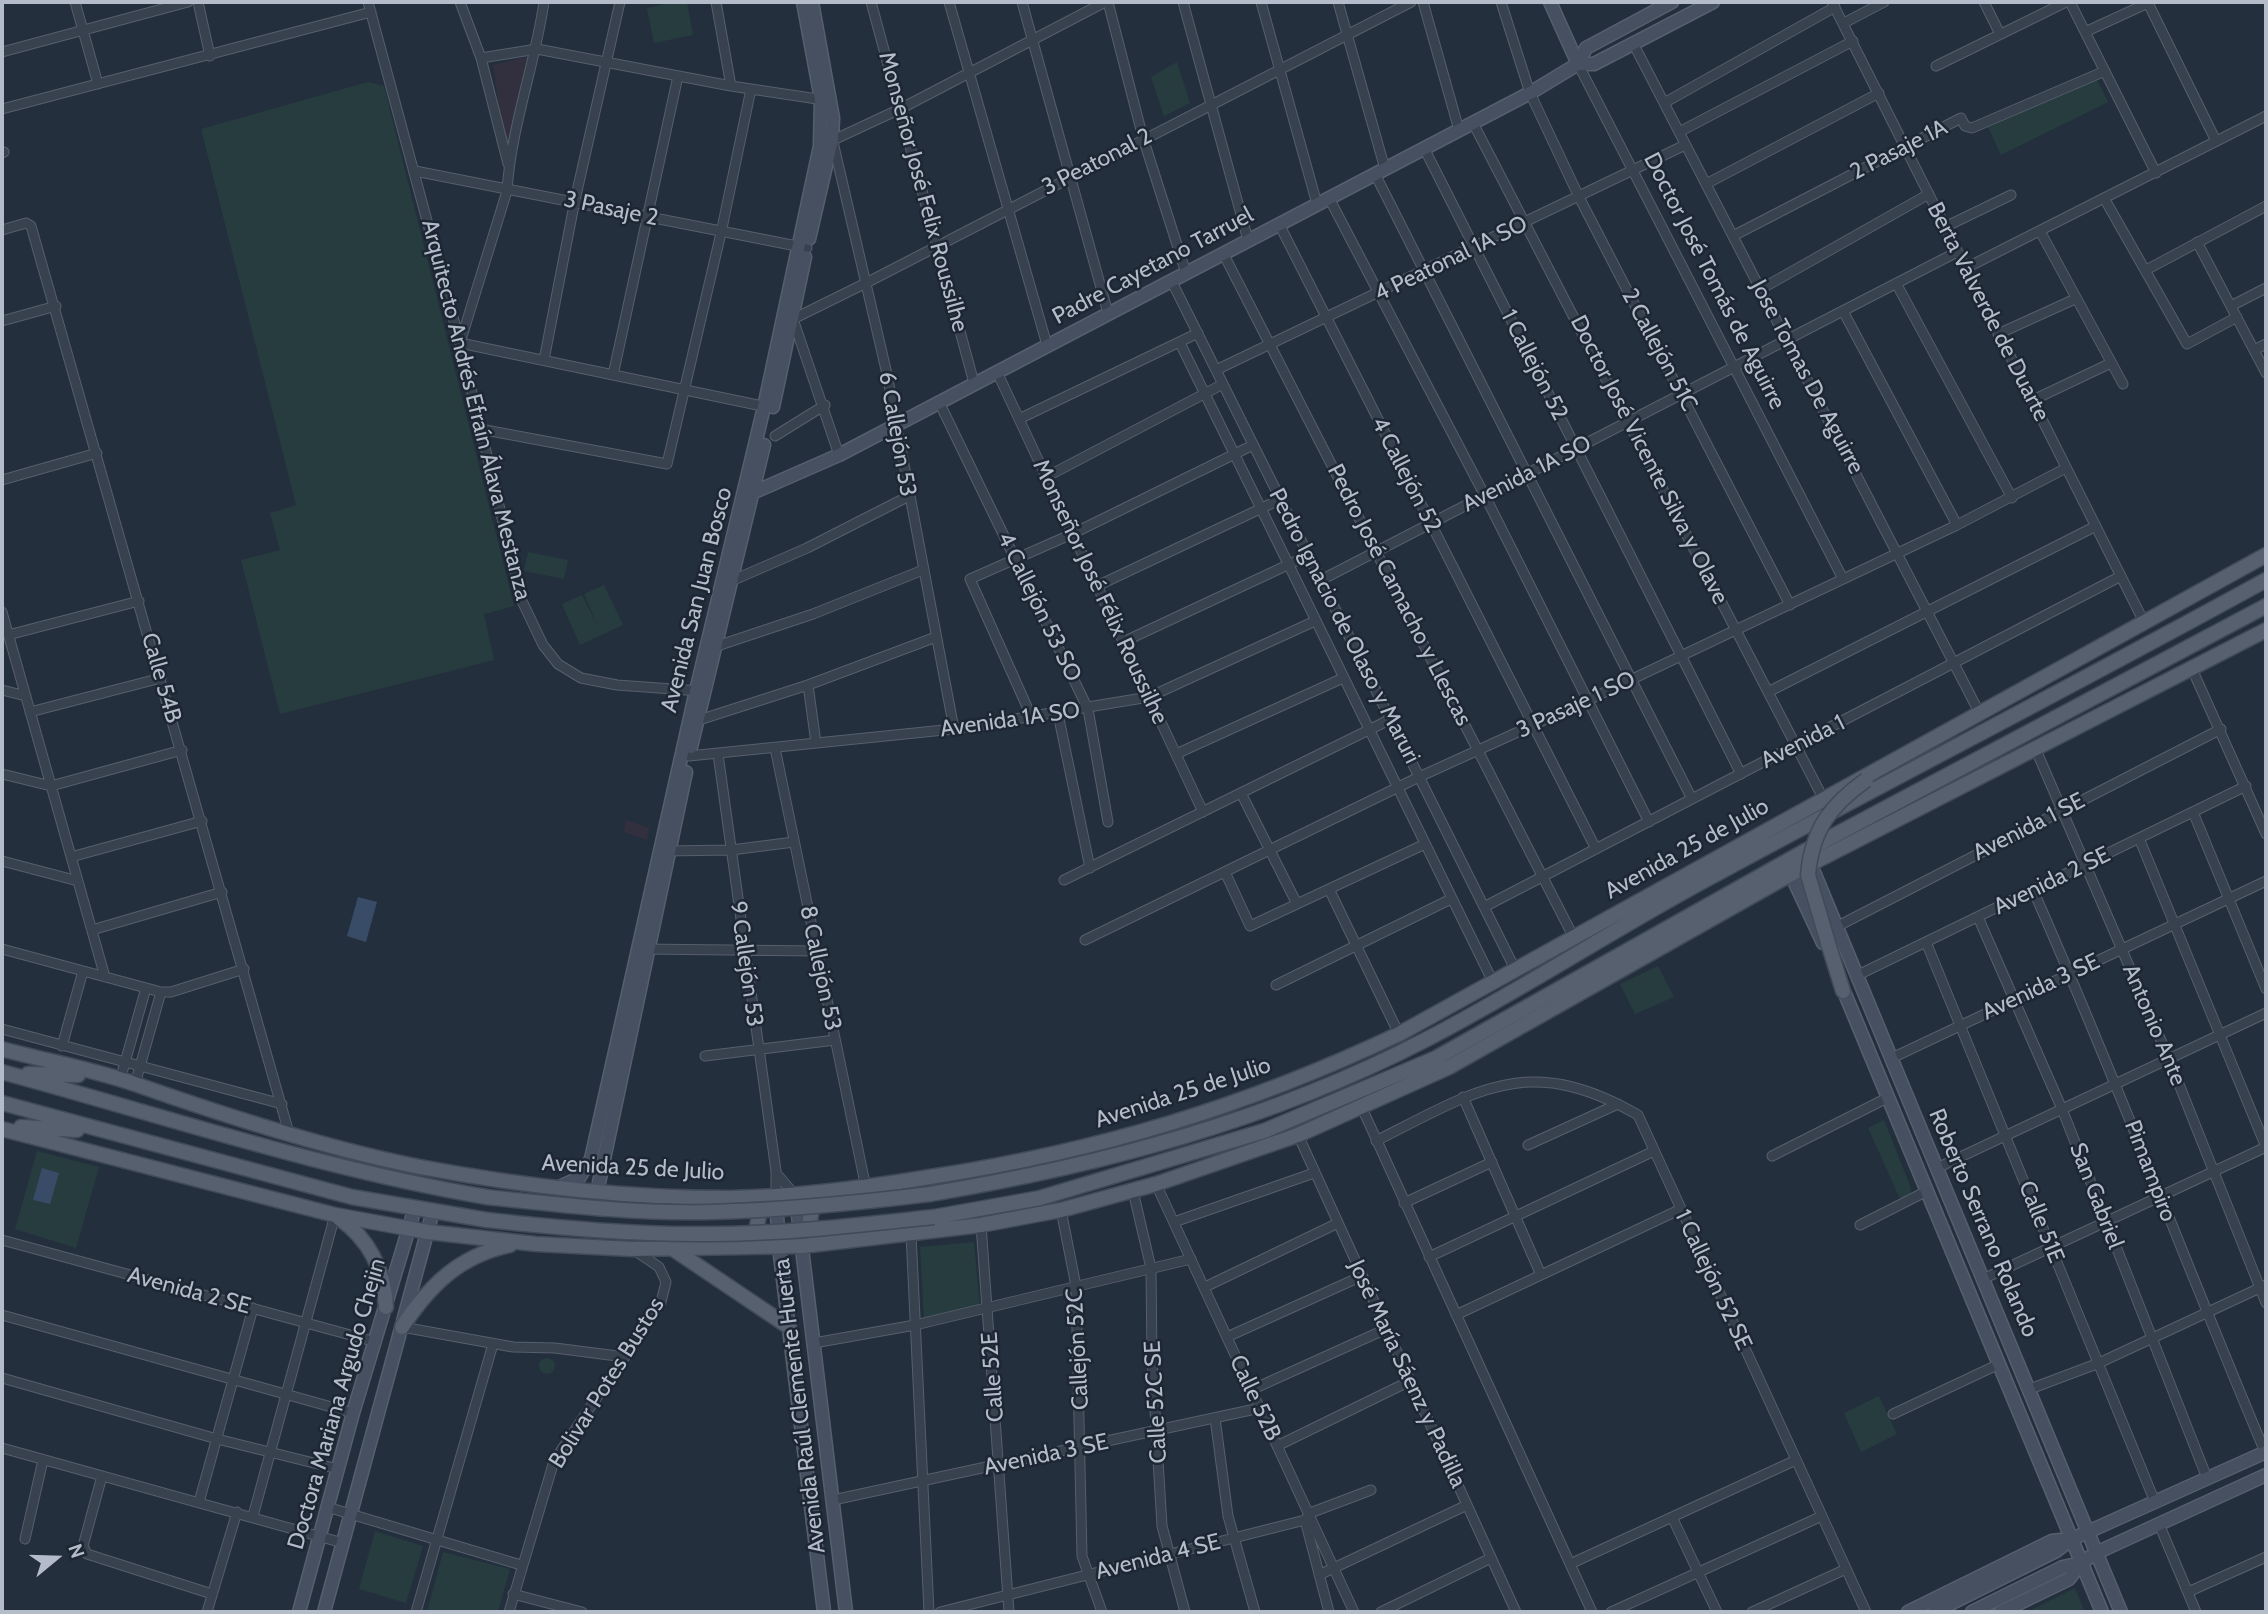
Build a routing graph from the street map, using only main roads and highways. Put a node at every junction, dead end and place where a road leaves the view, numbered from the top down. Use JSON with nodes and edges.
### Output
{"nodes":[{"id":1,"x":1550,"y":2,"type":"edge"},
{"id":2,"x":1672,"y":2,"type":"edge"},
{"id":3,"x":1713,"y":2,"type":"edge"},
{"id":4,"x":809,"y":3,"type":"edge"},
{"id":5,"x":1578,"y":64,"type":"junction"},
{"id":6,"x":749,"y":495,"type":"junction"},
{"id":7,"x":2266,"y":555,"type":"edge"},
{"id":8,"x":2266,"y":580,"type":"edge"},
{"id":9,"x":2266,"y":606,"type":"edge"},
{"id":10,"x":2194,"y":619,"type":"junction"},
{"id":11,"x":2266,"y":630,"type":"edge"},
{"id":12,"x":2205,"y":640,"type":"junction"},
{"id":13,"x":701,"y":691,"type":"junction"},
{"id":14,"x":2016,"y":692,"type":"junction"},
{"id":15,"x":2026,"y":709,"type":"junction"},
{"id":16,"x":1893,"y":760,"type":"junction"},
{"id":17,"x":670,"y":825,"type":"junction"},
{"id":18,"x":1808,"y":857,"type":"junction"},
{"id":19,"x":1788,"y":868,"type":"junction"},
{"id":20,"x":1843,"y":991,"type":"junction"},
{"id":21,"x":2,"y":1049,"type":"edge"},
{"id":22,"x":5,"y":1073,"type":"edge"},
{"id":23,"x":97,"y":1075,"type":"junction"},
{"id":24,"x":611,"y":1097,"type":"junction"},
{"id":25,"x":2,"y":1103,"type":"edge"},
{"id":26,"x":2,"y":1128,"type":"edge"},
{"id":27,"x":100,"y":1131,"type":"junction"},
{"id":28,"x":1264,"y":1131,"type":"junction"},
{"id":29,"x":1225,"y":1160,"type":"junction"},
{"id":30,"x":511,"y":1182,"type":"junction"},
{"id":31,"x":411,"y":1184,"type":"junction"},
{"id":32,"x":556,"y":1188,"type":"junction"},
{"id":33,"x":597,"y":1192,"type":"junction"},
{"id":34,"x":818,"y":1193,"type":"junction"},
{"id":35,"x":795,"y":1195,"type":"junction"},
{"id":36,"x":776,"y":1196,"type":"junction"},
{"id":37,"x":352,"y":1197,"type":"junction"},
{"id":38,"x":750,"y":1197,"type":"junction"},
{"id":39,"x":415,"y":1208,"type":"junction"},
{"id":40,"x":433,"y":1211,"type":"junction"},
{"id":41,"x":335,"y":1215,"type":"junction"},
{"id":42,"x":394,"y":1227,"type":"junction"},
{"id":43,"x":410,"y":1230,"type":"junction"},
{"id":44,"x":428,"y":1233,"type":"junction"},
{"id":45,"x":536,"y":1244,"type":"junction"},
{"id":46,"x":820,"y":1244,"type":"junction"},
{"id":47,"x":802,"y":1246,"type":"junction"},
{"id":48,"x":752,"y":1247,"type":"junction"},
{"id":49,"x":779,"y":1247,"type":"junction"},
{"id":50,"x":673,"y":1249,"type":"junction"},
{"id":51,"x":386,"y":1307,"type":"junction"},
{"id":52,"x":402,"y":1327,"type":"junction"},
{"id":53,"x":789,"y":1327,"type":"junction"},
{"id":54,"x":2265,"y":1452,"type":"edge"},
{"id":55,"x":2266,"y":1475,"type":"edge"},
{"id":56,"x":2088,"y":1532,"type":"junction"},
{"id":57,"x":2072,"y":1539,"type":"junction"},
{"id":58,"x":2096,"y":1553,"type":"junction"},
{"id":59,"x":2081,"y":1563,"type":"junction"},
{"id":60,"x":299,"y":1612,"type":"edge"},
{"id":61,"x":324,"y":1612,"type":"edge"},
{"id":62,"x":824,"y":1612,"type":"edge"},
{"id":63,"x":846,"y":1612,"type":"edge"},
{"id":64,"x":1908,"y":1612,"type":"edge"},
{"id":65,"x":1934,"y":1612,"type":"edge"},
{"id":66,"x":1972,"y":1612,"type":"edge"},
{"id":67,"x":2001,"y":1612,"type":"edge"},
{"id":68,"x":2102,"y":1612,"type":"edge"},
{"id":69,"x":2121,"y":1612,"type":"edge"}],
"edges":[{"from":1,"to":5,"type":"main road","name":"Doctor José Tomás de Aguirre"},
{"from":2,"to":5,"type":"main road","name":"Padre Cayetano Tarruel"},
{"from":3,"to":5,"type":"main road","name":"Padre Cayetano Tarruel"},
{"from":4,"to":6,"type":"main road","name":"Avenida San Juan Bosco"},
{"from":5,"to":6,"type":"main road","name":"Padre Cayetano Tarruel"},
{"from":6,"to":13,"type":"main road","name":"Avenida San Juan Bosco"},
{"from":7,"to":14,"type":"main road","name":"Avenida 25 de Julio"},
{"from":8,"to":10,"type":"main road","name":"Avenida 25 de Julio"},
{"from":9,"to":12,"type":"main road"},
{"from":10,"to":12,"type":"main road"},
{"from":10,"to":15,"type":"main road","name":"Avenida 25 de Julio"},
{"from":11,"to":18,"type":"main road"},
{"from":12,"to":18,"type":"main road"},
{"from":13,"to":17,"type":"main road","name":"Avenida San Juan Bosco"},
{"from":13,"to":17,"type":"main road","name":"Avenida San Juan Bosco"},
{"from":14,"to":15,"type":"main road"},
{"from":14,"to":16,"type":"main road","name":"Avenida 25 de Julio"},
{"from":15,"to":31,"type":"main road","name":"Avenida 25 de Julio","bridge":true},
{"from":16,"to":20,"type":"main road","bridge":true},
{"from":16,"to":34,"type":"main road","name":"Avenida 25 de Julio"},
{"from":17,"to":24,"type":"main road","name":"Avenida San Juan Bosco"},
{"from":18,"to":19,"type":"main road"},
{"from":18,"to":56,"type":"main road","name":"Roberto Serrano Rolando"},
{"from":19,"to":20,"type":"main road","name":"Roberto Serrano Rolando"},
{"from":19,"to":28,"type":"main road"},
{"from":19,"to":29,"type":"main road"},
{"from":20,"to":57,"type":"main road","name":"Roberto Serrano Rolando"},
{"from":21,"to":23,"type":"main road","name":"Avenida 25 de Julio"},
{"from":22,"to":23,"type":"main road"},
{"from":22,"to":31,"type":"main road","name":"Avenida 25 de Julio"},
{"from":23,"to":30,"type":"main road","name":"Avenida 25 de Julio"},
{"from":24,"to":32,"type":"main road","name":"Avenida San Juan Bosco"},
{"from":24,"to":33,"type":"main road","name":"Avenida San Juan Bosco"},
{"from":25,"to":27,"type":"main road"},
{"from":26,"to":27,"type":"main road"},
{"from":26,"to":41,"type":"main road"},
{"from":27,"to":37,"type":"main road"},
{"from":28,"to":29,"type":"main road"},
{"from":28,"to":40,"type":"main road","bridge":true},
{"from":29,"to":46,"type":"main road"},
{"from":30,"to":31,"type":"main road"},
{"from":30,"to":32,"type":"main road","name":"Avenida 25 de Julio"},
{"from":32,"to":33,"type":"main road","name":"Avenida 25 de Julio"},
{"from":33,"to":38,"type":"main road","name":"Avenida 25 de Julio"},
{"from":34,"to":35,"type":"main road","name":"Avenida 25 de Julio"},
{"from":34,"to":46,"type":"main road"},
{"from":35,"to":36,"type":"main road","name":"Avenida 25 de Julio"},
{"from":35,"to":47,"type":"main road","name":"Avenida Raúl Clemente Huerta"},
{"from":36,"to":38,"type":"main road","name":"Avenida 25 de Julio"},
{"from":36,"to":49,"type":"main road","name":"Avenida Raúl Clemente Huerta"},
{"from":37,"to":39,"type":"main road"},
{"from":37,"to":42,"type":"main road"},
{"from":38,"to":48,"type":"main road"},
{"from":39,"to":40,"type":"main road"},
{"from":39,"to":43,"type":"main road","name":"Doctora Mariana Argudo Chejin"},
{"from":40,"to":44,"type":"main road","name":"Doctora Mariana Argudo Chejin"},
{"from":41,"to":42,"type":"main road"},
{"from":41,"to":51,"type":"main road"},
{"from":42,"to":43,"type":"main road"},
{"from":43,"to":44,"type":"main road"},
{"from":43,"to":51,"type":"main road","name":"Doctora Mariana Argudo Chejin"},
{"from":44,"to":45,"type":"main road"},
{"from":44,"to":52,"type":"main road","name":"Doctora Mariana Argudo Chejin"},
{"from":45,"to":50,"type":"main road"},
{"from":45,"to":52,"type":"main road"},
{"from":46,"to":47,"type":"main road"},
{"from":47,"to":49,"type":"main road"},
{"from":47,"to":63,"type":"main road","name":"Avenida Raúl Clemente Huerta"},
{"from":48,"to":49,"type":"main road"},
{"from":48,"to":50,"type":"main road"},
{"from":49,"to":53,"type":"main road","name":"Avenida Raúl Clemente Huerta"},
{"from":50,"to":53,"type":"main road"},
{"from":51,"to":60,"type":"main road","name":"Doctora Mariana Argudo Chejin"},
{"from":52,"to":61,"type":"main road","name":"Doctora Mariana Argudo Chejin"},
{"from":53,"to":62,"type":"main road","name":"Avenida Raúl Clemente Huerta"},
{"from":54,"to":56,"type":"main road"},
{"from":55,"to":58,"type":"main road"},
{"from":56,"to":57,"type":"main road"},
{"from":56,"to":58,"type":"main road","name":"Roberto Serrano Rolando"},
{"from":57,"to":59,"type":"main road","name":"Roberto Serrano Rolando"},
{"from":57,"to":64,"type":"main road"},
{"from":57,"to":65,"type":"main road"},
{"from":58,"to":59,"type":"main road"},
{"from":58,"to":69,"type":"main road","name":"Roberto Serrano Rolando"},
{"from":59,"to":66,"type":"main road"},
{"from":59,"to":67,"type":"main road"},
{"from":59,"to":68,"type":"main road","name":"Roberto Serrano Rolando"}]}
